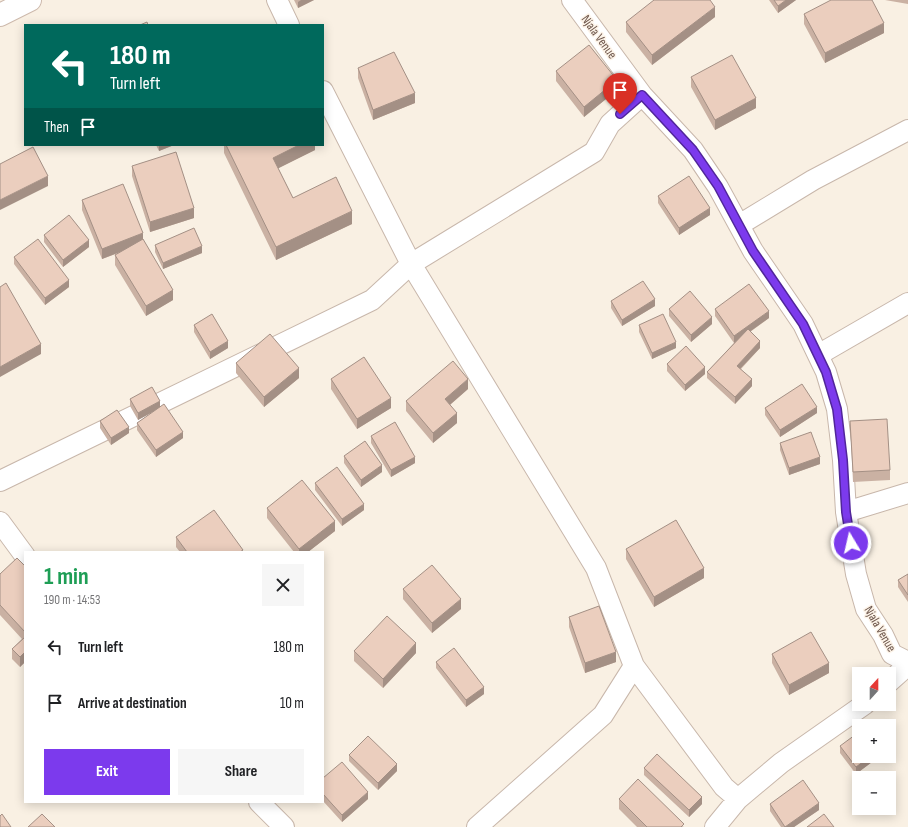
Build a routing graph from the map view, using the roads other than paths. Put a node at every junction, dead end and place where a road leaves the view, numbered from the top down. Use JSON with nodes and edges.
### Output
{"nodes":[{"id":1,"x":30,"y":0,"type":"edge"},
{"id":2,"x":277,"y":0,"type":"edge"},
{"id":3,"x":572,"y":0,"type":"edge"},
{"id":4,"x":0,"y":15,"type":"edge"},
{"id":5,"x":289,"y":24,"type":"edge"},
{"id":6,"x":324,"y":93,"type":"edge"},
{"id":7,"x":642,"y":95,"type":"junction"},
{"id":8,"x":908,"y":130,"type":"edge"},
{"id":9,"x":739,"y":225,"type":"junction"},
{"id":10,"x":411,"y":264,"type":"junction"},
{"id":11,"x":908,"y":303,"type":"edge"},
{"id":12,"x":818,"y":355,"type":"junction"},
{"id":13,"x":0,"y":480,"type":"edge"},
{"id":14,"x":908,"y":493,"type":"edge"},
{"id":15,"x":846,"y":512,"type":"junction"},
{"id":16,"x":0,"y":522,"type":"edge"},
{"id":17,"x":24,"y":555,"type":"edge"},
{"id":18,"x":908,"y":662,"type":"edge"},
{"id":19,"x":634,"y":666,"type":"junction"},
{"id":20,"x":908,"y":666,"type":"edge"},
{"id":21,"x":896,"y":676,"type":"edge"},
{"id":22,"x":855,"y":711,"type":"edge"},
{"id":23,"x":738,"y":799,"type":"junction"},
{"id":24,"x":260,"y":803,"type":"edge"},
{"id":25,"x":284,"y":827,"type":"edge"},
{"id":26,"x":477,"y":827,"type":"edge"},
{"id":27,"x":715,"y":827,"type":"edge"}],
"edges":[{"from":1,"to":4,"type":"main road"},
{"from":2,"to":5,"type":"street"},
{"from":3,"to":7,"type":"street","name":"Njala Venue"},
{"from":6,"to":10,"type":"street"},
{"from":7,"to":9,"type":"street","name":"Njala Venue"},
{"from":7,"to":10,"type":"street"},
{"from":8,"to":9,"type":"street"},
{"from":9,"to":12,"type":"street","name":"Njala Venue"},
{"from":10,"to":13,"type":"street"},
{"from":10,"to":19,"type":"street"},
{"from":11,"to":12,"type":"street"},
{"from":12,"to":15,"type":"street","name":"Njala Venue"},
{"from":14,"to":15,"type":"street"},
{"from":15,"to":18,"type":"street","name":"Njala Venue"},
{"from":16,"to":17,"type":"street"},
{"from":19,"to":23,"type":"street"},
{"from":19,"to":26,"type":"street"},
{"from":20,"to":21,"type":"street"},
{"from":22,"to":23,"type":"street"},
{"from":23,"to":27,"type":"street"},
{"from":24,"to":25,"type":"street"}]}
